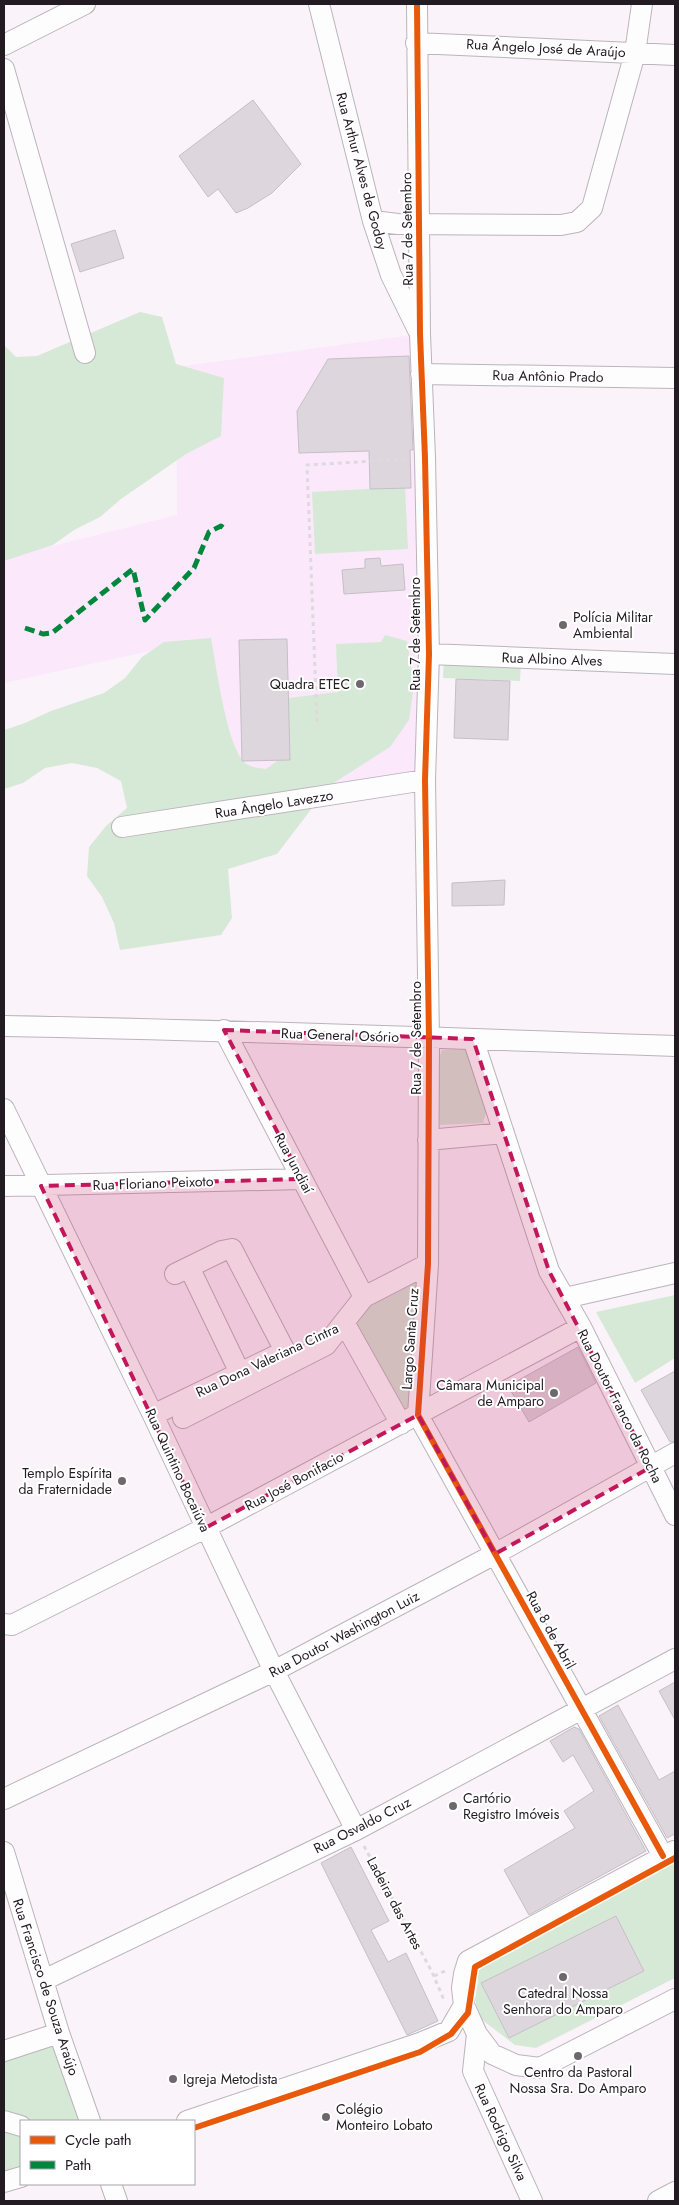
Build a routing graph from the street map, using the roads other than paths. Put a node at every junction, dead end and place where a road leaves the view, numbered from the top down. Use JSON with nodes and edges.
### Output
{"nodes":[{"id":1,"x":85,"y":4,"type":"edge"},
{"id":2,"x":318,"y":4,"type":"edge"},
{"id":3,"x":417,"y":4,"type":"edge"},
{"id":4,"x":642,"y":4,"type":"edge"},
{"id":5,"x":416,"y":43,"type":"junction"},
{"id":6,"x":4,"y":45,"type":"edge"},
{"id":7,"x":635,"y":53,"type":"junction"},
{"id":8,"x":675,"y":54,"type":"edge"},
{"id":9,"x":4,"y":69,"type":"edge"},
{"id":10,"x":373,"y":221,"type":"junction"},
{"id":11,"x":420,"y":224,"type":"junction"},
{"id":12,"x":420,"y":334,"type":"junction"},
{"id":13,"x":85,"y":353,"type":"dead end"},
{"id":14,"x":422,"y":374,"type":"junction"},
{"id":15,"x":675,"y":378,"type":"edge"},
{"id":16,"x":429,"y":654,"type":"junction"},
{"id":17,"x":675,"y":664,"type":"edge"},
{"id":18,"x":425,"y":780,"type":"junction"},
{"id":19,"x":122,"y":827,"type":"dead end"},
{"id":20,"x":4,"y":1026,"type":"edge"},
{"id":21,"x":224,"y":1030,"type":"junction"},
{"id":22,"x":430,"y":1039,"type":"junction"},
{"id":23,"x":473,"y":1039,"type":"junction"},
{"id":24,"x":675,"y":1046,"type":"edge"},
{"id":25,"x":4,"y":1109,"type":"edge"},
{"id":26,"x":504,"y":1133,"type":"junction"},
{"id":27,"x":428,"y":1140,"type":"junction"},
{"id":28,"x":302,"y":1178,"type":"junction"},
{"id":29,"x":4,"y":1186,"type":"edge"},
{"id":30,"x":42,"y":1186,"type":"junction"},
{"id":31,"x":428,"y":1264,"type":"junction"},
{"id":32,"x":675,"y":1273,"type":"edge"},
{"id":33,"x":364,"y":1297,"type":"junction"},
{"id":34,"x":565,"y":1298,"type":"junction"},
{"id":35,"x":345,"y":1324,"type":"junction"},
{"id":36,"x":581,"y":1328,"type":"junction"},
{"id":37,"x":285,"y":1351,"type":"junction"},
{"id":38,"x":240,"y":1373,"type":"junction"},
{"id":39,"x":153,"y":1414,"type":"junction"},
{"id":40,"x":183,"y":1418,"type":"dead end"},
{"id":41,"x":409,"y":1420,"type":"junction"},
{"id":42,"x":675,"y":1452,"type":"edge"},
{"id":43,"x":650,"y":1467,"type":"junction"},
{"id":44,"x":675,"y":1515,"type":"edge"},
{"id":45,"x":205,"y":1528,"type":"junction"},
{"id":46,"x":495,"y":1554,"type":"junction"},
{"id":47,"x":4,"y":1624,"type":"edge"},
{"id":48,"x":675,"y":1660,"type":"edge"},
{"id":49,"x":274,"y":1671,"type":"junction"},
{"id":50,"x":582,"y":1711,"type":"junction"},
{"id":51,"x":4,"y":1800,"type":"edge"},
{"id":52,"x":356,"y":1830,"type":"junction"},
{"id":53,"x":4,"y":1852,"type":"edge"},
{"id":54,"x":669,"y":1853,"type":"edge"},
{"id":55,"x":44,"y":1980,"type":"junction"},
{"id":56,"x":675,"y":1999,"type":"edge"},
{"id":57,"x":464,"y":2005,"type":"junction"},
{"id":58,"x":59,"y":2033,"type":"junction"},
{"id":59,"x":477,"y":2034,"type":"junction"},
{"id":60,"x":4,"y":2051,"type":"edge"},
{"id":61,"x":90,"y":2120,"type":"edge"},
{"id":62,"x":190,"y":2120,"type":"edge"},
{"id":63,"x":4,"y":2121,"type":"edge"},
{"id":64,"x":20,"y":2126,"type":"edge"},
{"id":65,"x":20,"y":2177,"type":"edge"},
{"id":66,"x":4,"y":2182,"type":"edge"},
{"id":67,"x":111,"y":2185,"type":"edge"},
{"id":68,"x":675,"y":2192,"type":"edge"},
{"id":69,"x":117,"y":2201,"type":"edge"},
{"id":70,"x":532,"y":2201,"type":"edge"},
{"id":71,"x":658,"y":2201,"type":"edge"}],
"edges":[{"from":1,"to":6,"type":"street"},
{"from":2,"to":10,"type":"street","name":"Rua Arthur Alves de Godoy"},
{"from":3,"to":5,"type":"street","name":"Rua 7 de Setembro"},
{"from":4,"to":7,"type":"street"},
{"from":5,"to":7,"type":"street","name":"Rua Ângelo José de Araújo"},
{"from":5,"to":11,"type":"street","name":"Rua 7 de Setembro"},
{"from":7,"to":8,"type":"street","name":"Rua Ângelo José de Araújo"},
{"from":7,"to":11,"type":"street"},
{"from":9,"to":13,"type":"street"},
{"from":10,"to":11,"type":"street"},
{"from":10,"to":12,"type":"street","name":"Rua Arthur Alves de Godoy"},
{"from":11,"to":12,"type":"street","name":"Rua 7 de Setembro"},
{"from":12,"to":14,"type":"street","name":"Rua 7 de Setembro"},
{"from":14,"to":15,"type":"street","name":"Rua Antônio Prado"},
{"from":14,"to":16,"type":"street","name":"Rua 7 de Setembro"},
{"from":16,"to":17,"type":"street","name":"Rua Albino Alves"},
{"from":16,"to":18,"type":"street","name":"Rua 7 de Setembro"},
{"from":18,"to":19,"type":"street","name":"Rua Ângelo Lavezzo"},
{"from":18,"to":22,"type":"street","name":"Rua 7 de Setembro"},
{"from":20,"to":21,"type":"street","name":"Rua General Osório"},
{"from":21,"to":22,"type":"street","name":"Rua General Osório"},
{"from":21,"to":28,"type":"street","name":"Rua Jundiaí"},
{"from":22,"to":23,"type":"street","name":"Rua General Osório"},
{"from":22,"to":27,"type":"street","name":"Rua 7 de Setembro"},
{"from":23,"to":24,"type":"street","name":"Rua General Osório"},
{"from":23,"to":26,"type":"street","name":"Rua Doutor Franco da Rocha"},
{"from":25,"to":30,"type":"street","name":"Rua Quintino Bocaiúva"},
{"from":26,"to":27,"type":"street"},
{"from":26,"to":34,"type":"street","name":"Rua Doutor Franco da Rocha"},
{"from":27,"to":31,"type":"street","name":"Rua 7 de Setembro"},
{"from":28,"to":30,"type":"street","name":"Rua Floriano Peixoto"},
{"from":28,"to":33,"type":"street","name":"Rua Jundiaí"},
{"from":29,"to":30,"type":"street","name":"Rua Floriano Peixoto"},
{"from":30,"to":39,"type":"street","name":"Rua Quintino Bocaiúva"},
{"from":31,"to":33,"type":"street","name":"Largo Santa Cruz"},
{"from":31,"to":41,"type":"street","name":"Largo Santa Cruz"},
{"from":32,"to":34,"type":"street"},
{"from":33,"to":35,"type":"street","name":"Largo Santa Cruz"},
{"from":34,"to":36,"type":"street","name":"Rua Doutor Franco da Rocha"},
{"from":35,"to":37,"type":"street","name":"Rua Dona Valeriana Cintra"},
{"from":35,"to":40,"type":"street","name":"Rua Dona Valeriana Cintra"},
{"from":35,"to":41,"type":"street","name":"Largo Santa Cruz"},
{"from":36,"to":41,"type":"street","name":"Rua José Bonifacio"},
{"from":36,"to":43,"type":"street","name":"Rua Doutor Franco da Rocha"},
{"from":37,"to":38,"type":"street","name":"Rua Dona Valeriana Cintra"},
{"from":37,"to":38,"type":"street"},
{"from":38,"to":39,"type":"street","name":"Rua Dona Valeriana Cintra"},
{"from":39,"to":45,"type":"street","name":"Rua Quintino Bocaiúva"},
{"from":41,"to":45,"type":"street","name":"Rua José Bonifacio"},
{"from":41,"to":46,"type":"street","name":"Rua 8 de Abril"},
{"from":42,"to":43,"type":"street","name":"Rua Doutor Washington Luiz"},
{"from":43,"to":44,"type":"street","name":"Rua Doutor Franco da Rocha"},
{"from":43,"to":46,"type":"street","name":"Rua Doutor Washington Luiz"},
{"from":45,"to":47,"type":"street","name":"Rua José Bonifacio"},
{"from":45,"to":49,"type":"street","name":"Rua Quintino Bocaiúva"},
{"from":46,"to":49,"type":"street","name":"Rua Doutor Washington Luiz"},
{"from":46,"to":50,"type":"street","name":"Rua 8 de Abril"},
{"from":48,"to":50,"type":"street","name":"Rua Osvaldo Cruz"},
{"from":49,"to":51,"type":"street","name":"Rua Doutor Washington Luiz"},
{"from":49,"to":52,"type":"street","name":"Rua Quintino Bocaiúva"},
{"from":50,"to":52,"type":"street","name":"Rua Osvaldo Cruz"},
{"from":50,"to":54,"type":"street","name":"Rua 8 de Abril"},
{"from":52,"to":55,"type":"street","name":"Rua Osvaldo Cruz"},
{"from":53,"to":55,"type":"street","name":"Rua Francisco de Souza Araújo"},
{"from":54,"to":57,"type":"street"},
{"from":55,"to":58,"type":"street","name":"Rua Francisco de Souza Araújo"},
{"from":56,"to":59,"type":"street"},
{"from":57,"to":59,"type":"street"},
{"from":57,"to":62,"type":"street"},
{"from":58,"to":60,"type":"street"},
{"from":58,"to":61,"type":"street","name":"Rua Francisco de Souza Araújo"},
{"from":59,"to":70,"type":"street","name":"Rua Rodrigo Silva"},
{"from":63,"to":64,"type":"street"},
{"from":65,"to":66,"type":"street"},
{"from":67,"to":69,"type":"street"},
{"from":68,"to":71,"type":"street"}]}
